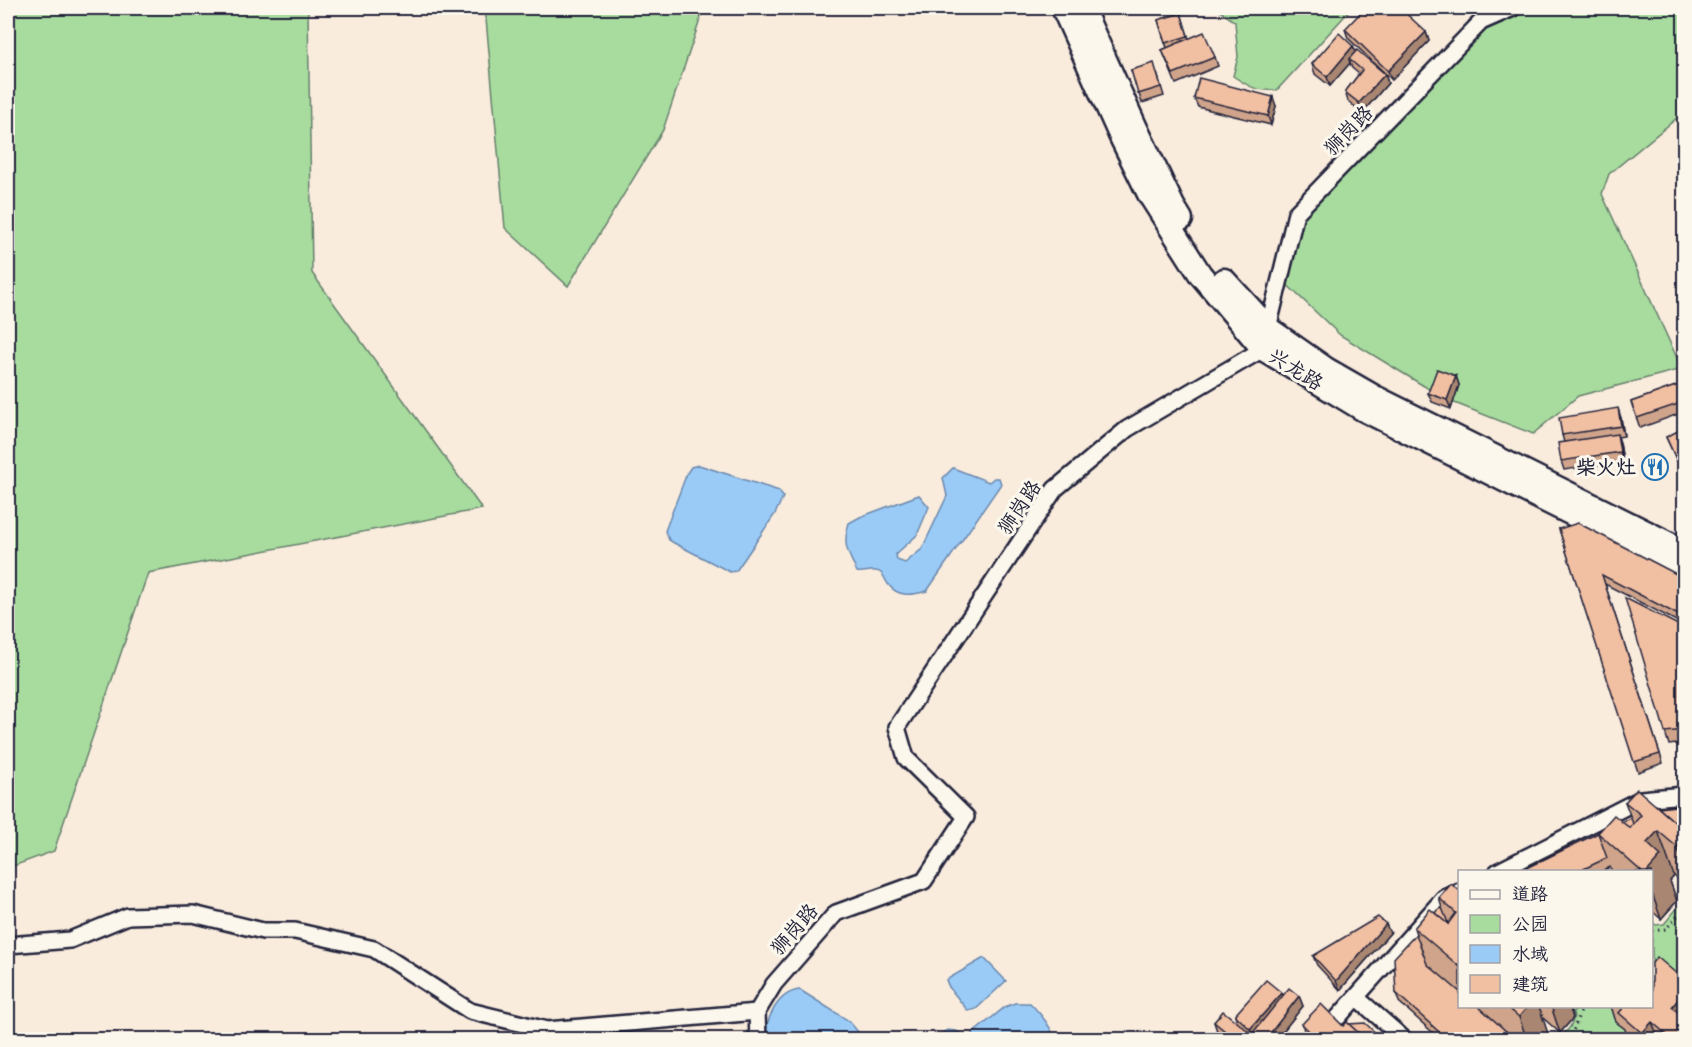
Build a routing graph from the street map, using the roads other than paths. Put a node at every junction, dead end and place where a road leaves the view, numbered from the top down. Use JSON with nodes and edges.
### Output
{"nodes":[{"id":1,"x":1063,"y":8,"type":"edge"},
{"id":2,"x":1082,"y":8,"type":"edge"},
{"id":3,"x":1513,"y":8,"type":"edge"},
{"id":4,"x":1266,"y":339,"type":"junction"},
{"id":5,"x":1684,"y":551,"type":"edge"},
{"id":6,"x":1684,"y":570,"type":"edge"},
{"id":7,"x":1684,"y":795,"type":"edge"},
{"id":8,"x":1501,"y":870,"type":"edge"},
{"id":9,"x":1458,"y":892,"type":"edge"},
{"id":10,"x":8,"y":945,"type":"edge"},
{"id":11,"x":1357,"y":998,"type":"junction"},
{"id":12,"x":757,"y":1012,"type":"junction"},
{"id":13,"x":758,"y":1040,"type":"edge"},
{"id":14,"x":1318,"y":1040,"type":"edge"},
{"id":15,"x":1405,"y":1040,"type":"edge"}],
"edges":[{"from":1,"to":4,"type":"main road","name":"兴龙路"},
{"from":2,"to":4,"type":"main road","name":"兴龙路"},
{"from":3,"to":4,"type":"street","name":"狮岗路"},
{"from":4,"to":5,"type":"main road","name":"兴龙路"},
{"from":4,"to":6,"type":"main road","name":"兴龙路"},
{"from":4,"to":12,"type":"street","name":"狮岗路"},
{"from":7,"to":8,"type":"street"},
{"from":9,"to":11,"type":"street"},
{"from":10,"to":12,"type":"street"},
{"from":11,"to":14,"type":"street"},
{"from":11,"to":15,"type":"street"},
{"from":12,"to":13,"type":"street"}]}
